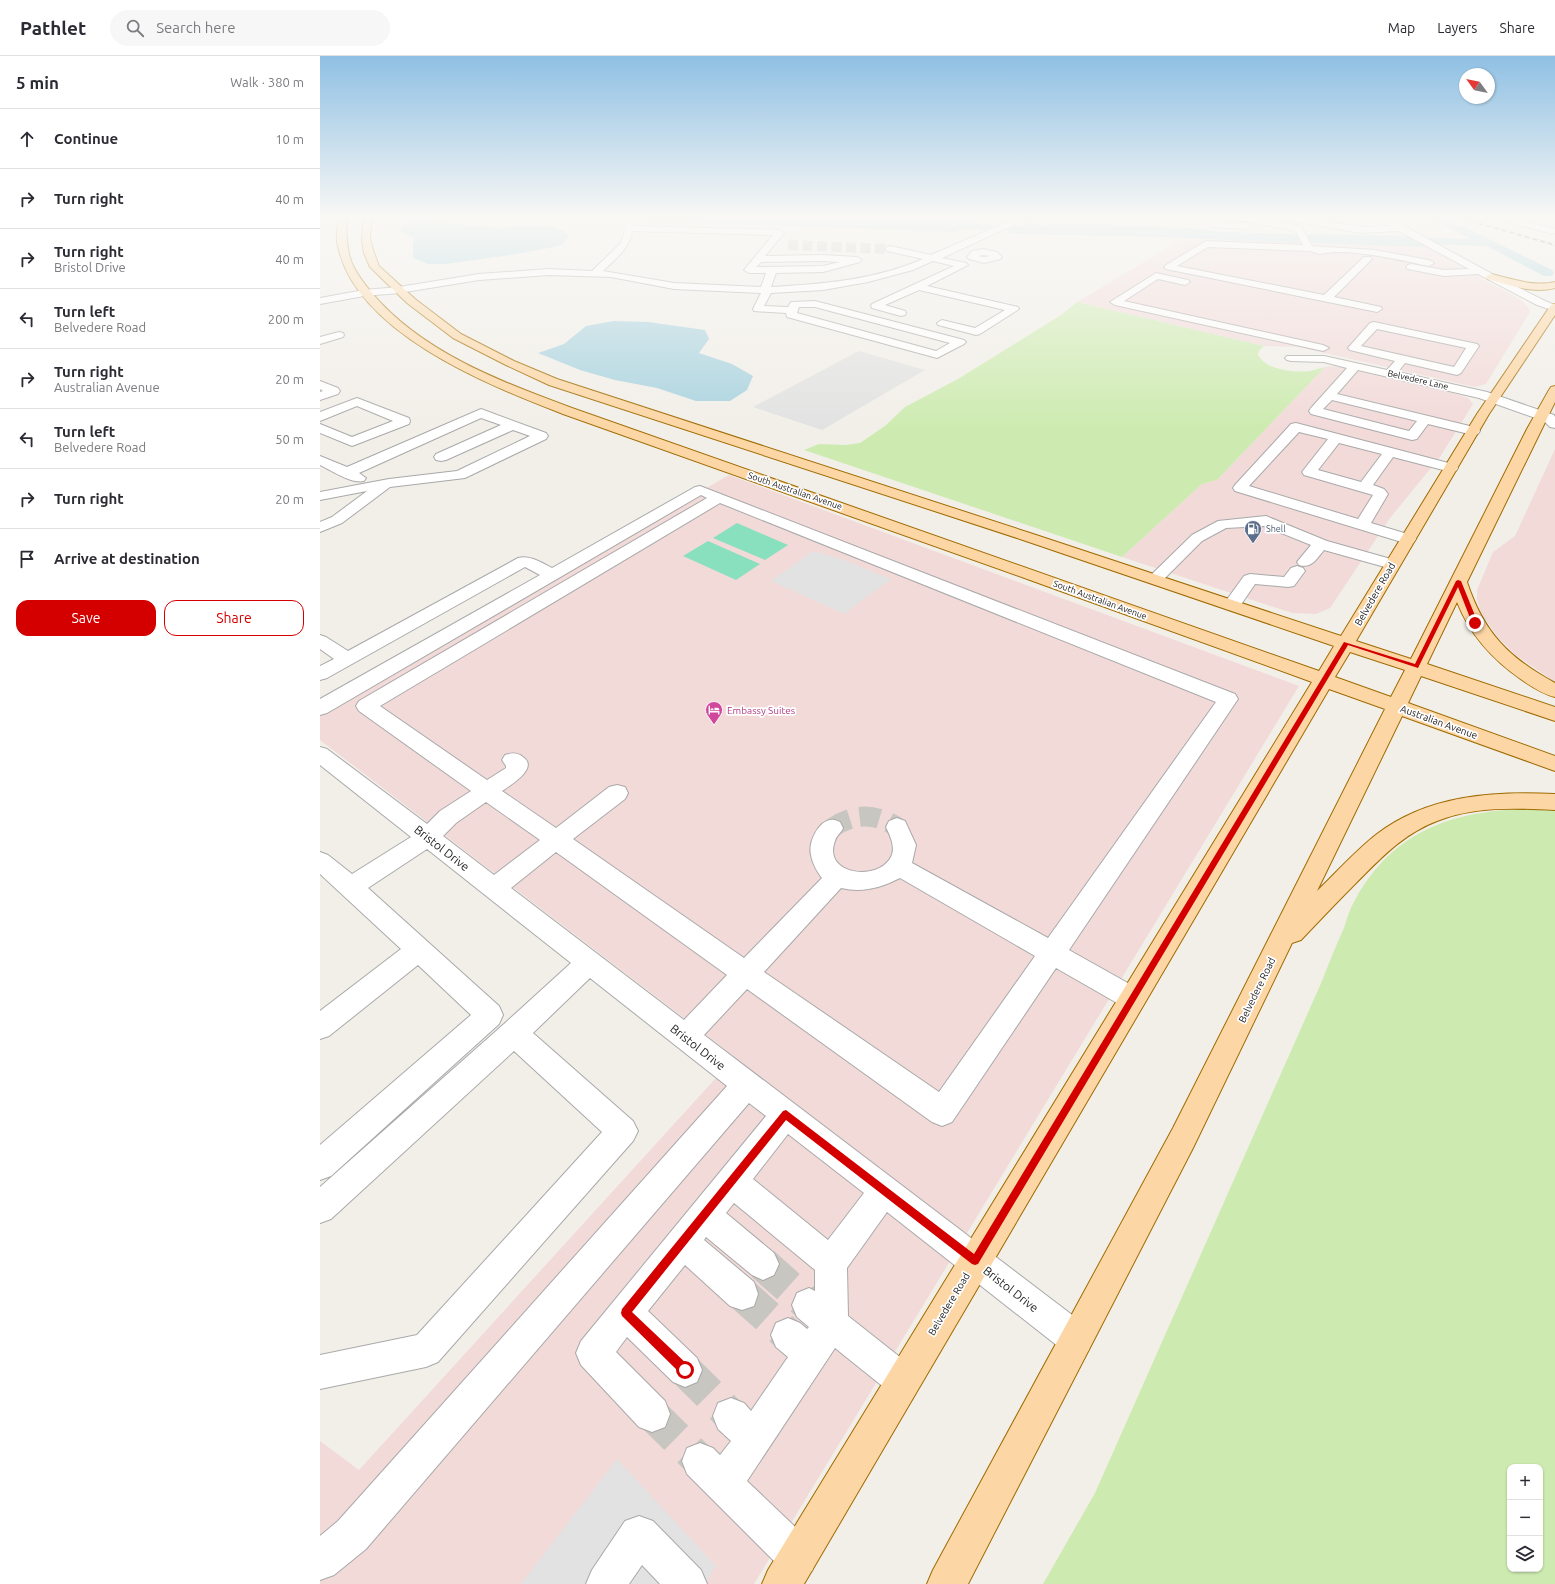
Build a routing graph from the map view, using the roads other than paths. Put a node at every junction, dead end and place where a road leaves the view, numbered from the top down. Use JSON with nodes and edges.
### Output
{"nodes":[{"id":1,"x":361,"y":287,"type":"edge"},
{"id":2,"x":393,"y":287,"type":"edge"},
{"id":3,"x":395,"y":287,"type":"edge"},
{"id":4,"x":694,"y":287,"type":"edge"},
{"id":5,"x":759,"y":287,"type":"edge"},
{"id":6,"x":774,"y":287,"type":"edge"},
{"id":7,"x":806,"y":287,"type":"edge"},
{"id":8,"x":913,"y":287,"type":"edge"},
{"id":9,"x":922,"y":287,"type":"edge"},
{"id":10,"x":1139,"y":287,"type":"edge"},
{"id":11,"x":1185,"y":287,"type":"edge"},
{"id":12,"x":1269,"y":287,"type":"edge"},
{"id":13,"x":1338,"y":287,"type":"edge"},
{"id":14,"x":1511,"y":287,"type":"edge"},
{"id":15,"x":767,"y":288,"type":"junction"},
{"id":16,"x":1178,"y":291,"type":"dead end"},
{"id":17,"x":364,"y":293,"type":"junction"},
{"id":18,"x":1326,"y":299,"type":"junction"},
{"id":19,"x":320,"y":301,"type":"edge"},
{"id":20,"x":1555,"y":307,"type":"edge"},
{"id":21,"x":1377,"y":309,"type":"dead end"},
{"id":22,"x":792,"y":310,"type":"junction"},
{"id":23,"x":915,"y":316,"type":"dead end"},
{"id":24,"x":930,"y":320,"type":"dead end"},
{"id":25,"x":1256,"y":322,"type":"dead end"},
{"id":26,"x":1238,"y":329,"type":"junction"},
{"id":27,"x":339,"y":335,"type":"dead end"},
{"id":28,"x":320,"y":341,"type":"edge"},
{"id":29,"x":1324,"y":348,"type":"junction"},
{"id":30,"x":1291,"y":358,"type":"dead end"},
{"id":31,"x":1402,"y":359,"type":"junction"},
{"id":32,"x":1355,"y":366,"type":"junction"},
{"id":33,"x":1390,"y":374,"type":"junction"},
{"id":34,"x":320,"y":385,"type":"edge"},
{"id":35,"x":1554,"y":394,"type":"edge"},
{"id":36,"x":1328,"y":395,"type":"junction"},
{"id":37,"x":320,"y":396,"type":"edge"},
{"id":38,"x":1493,"y":399,"type":"junction"},
{"id":39,"x":320,"y":416,"type":"edge"},
{"id":40,"x":1425,"y":419,"type":"junction"},
{"id":41,"x":1550,"y":419,"type":"edge"},
{"id":42,"x":512,"y":425,"type":"junction"},
{"id":43,"x":320,"y":428,"type":"edge"},
{"id":44,"x":1473,"y":431,"type":"junction"},
{"id":45,"x":1336,"y":438,"type":"junction"},
{"id":46,"x":1390,"y":452,"type":"junction"},
{"id":47,"x":441,"y":457,"type":"dead end"},
{"id":48,"x":320,"y":460,"type":"edge"},
{"id":49,"x":1451,"y":468,"type":"junction"},
{"id":50,"x":346,"y":473,"type":"junction"},
{"id":51,"x":389,"y":483,"type":"junction"},
{"id":52,"x":1364,"y":487,"type":"junction"},
{"id":53,"x":320,"y":496,"type":"edge"},
{"id":54,"x":719,"y":497,"type":"junction"},
{"id":55,"x":1362,"y":525,"type":"junction"},
{"id":56,"x":320,"y":527,"type":"edge"},
{"id":57,"x":1408,"y":539,"type":"junction"},
{"id":58,"x":1321,"y":544,"type":"junction"},
{"id":59,"x":1392,"y":564,"type":"junction"},
{"id":60,"x":552,"y":574,"type":"junction"},
{"id":61,"x":1154,"y":579,"type":"junction"},
{"id":62,"x":1458,"y":581,"type":"junction"},
{"id":63,"x":1232,"y":605,"type":"junction"},
{"id":64,"x":458,"y":628,"type":"junction"},
{"id":65,"x":479,"y":639,"type":"junction"},
{"id":66,"x":320,"y":641,"type":"edge"},
{"id":67,"x":1346,"y":643,"type":"junction"},
{"id":68,"x":347,"y":659,"type":"junction"},
{"id":69,"x":1416,"y":666,"type":"junction"},
{"id":70,"x":320,"y":674,"type":"edge"},
{"id":71,"x":1324,"y":680,"type":"junction"},
{"id":72,"x":1555,"y":691,"type":"edge"},
{"id":73,"x":1397,"y":706,"type":"junction"},
{"id":74,"x":320,"y":708,"type":"edge"},
{"id":75,"x":1555,"y":714,"type":"edge"},
{"id":76,"x":320,"y":754,"type":"edge"},
{"id":77,"x":512,"y":760,"type":"dead end"},
{"id":78,"x":1555,"y":764,"type":"edge"},
{"id":79,"x":487,"y":790,"type":"junction"},
{"id":80,"x":617,"y":793,"type":"dead end"},
{"id":81,"x":1555,"y":802,"type":"edge"},
{"id":82,"x":897,"y":827,"type":"tunnel mouth"},
{"id":83,"x":832,"y":828,"type":"tunnel mouth"},
{"id":84,"x":428,"y":837,"type":"junction"},
{"id":85,"x":557,"y":840,"type":"junction"},
{"id":86,"x":320,"y":861,"type":"edge"},
{"id":87,"x":898,"y":866,"type":"junction"},
{"id":88,"x":838,"y":876,"type":"junction"},
{"id":89,"x":351,"y":887,"type":"junction"},
{"id":90,"x":494,"y":888,"type":"junction"},
{"id":91,"x":1277,"y":948,"type":"junction"},
{"id":92,"x":419,"y":950,"type":"junction"},
{"id":93,"x":1052,"y":953,"type":"junction"},
{"id":94,"x":589,"y":962,"type":"junction"},
{"id":95,"x":746,"y":973,"type":"junction"},
{"id":96,"x":1133,"y":999,"type":"junction"},
{"id":97,"x":320,"y":1027,"type":"edge"},
{"id":98,"x":514,"y":1033,"type":"junction"},
{"id":99,"x":685,"y":1037,"type":"junction"},
{"id":100,"x":746,"y":1084,"type":"junction"},
{"id":101,"x":786,"y":1114,"type":"junction"},
{"id":102,"x":320,"y":1165,"type":"edge"},
{"id":103,"x":732,"y":1182,"type":"junction"},
{"id":104,"x":884,"y":1191,"type":"junction"},
{"id":105,"x":320,"y":1208,"type":"edge"},
{"id":106,"x":704,"y":1215,"type":"junction"},
{"id":107,"x":683,"y":1242,"type":"junction"},
{"id":108,"x":975,"y":1260,"type":"junction"},
{"id":109,"x":831,"y":1263,"type":"junction"},
{"id":110,"x":764,"y":1264,"type":"tunnel mouth"},
{"id":111,"x":742,"y":1294,"type":"tunnel mouth"},
{"id":112,"x":626,"y":1313,"type":"junction"},
{"id":113,"x":820,"y":1314,"type":"junction"},
{"id":114,"x":1076,"y":1339,"type":"junction"},
{"id":115,"x":685,"y":1370,"type":"tunnel mouth"},
{"id":116,"x":320,"y":1372,"type":"edge"},
{"id":117,"x":903,"y":1381,"type":"junction"},
{"id":118,"x":652,"y":1414,"type":"tunnel mouth"},
{"id":119,"x":320,"y":1561,"type":"edge"},
{"id":120,"x":790,"y":1570,"type":"edge"},
{"id":121,"x":606,"y":1584,"type":"edge"},
{"id":122,"x":687,"y":1584,"type":"edge"},
{"id":123,"x":946,"y":1584,"type":"edge"}],
"edges":[{"from":1,"to":17,"type":"main road","name":"South Australian Avenue"},
{"from":2,"to":17,"type":"street"},
{"from":3,"to":61,"type":"main road"},
{"from":4,"to":15,"type":"street"},
{"from":5,"to":15,"type":"street"},
{"from":6,"to":15,"type":"street"},
{"from":7,"to":15,"type":"street"},
{"from":8,"to":23,"type":"street"},
{"from":9,"to":24,"type":"street"},
{"from":10,"to":26,"type":"street"},
{"from":11,"to":16,"type":"street"},
{"from":12,"to":18,"type":"street"},
{"from":13,"to":18,"type":"street"},
{"from":14,"to":20,"type":"street"},
{"from":15,"to":22,"type":"street"},
{"from":17,"to":19,"type":"street"},
{"from":17,"to":71,"type":"main road","name":"South Australian Avenue"},
{"from":18,"to":21,"type":"street"},
{"from":20,"to":38,"type":"main road","name":"Belvedere Road"},
{"from":22,"to":22,"type":"street"},
{"from":25,"to":26,"type":"street"},
{"from":26,"to":29,"type":"street"},
{"from":27,"to":28,"type":"street"},
{"from":29,"to":30,"type":"street","name":"Belvedere Lane"},
{"from":29,"to":32,"type":"street","name":"Belvedere Lane"},
{"from":31,"to":31,"type":"street"},
{"from":31,"to":33,"type":"street"},
{"from":32,"to":33,"type":"street","name":"Belvedere Lane"},
{"from":32,"to":36,"type":"street"},
{"from":33,"to":38,"type":"street","name":"Belvedere Lane"},
{"from":34,"to":37,"type":"street"},
{"from":35,"to":41,"type":"main road","name":"Belvedere Road"},
{"from":36,"to":40,"type":"street"},
{"from":36,"to":40,"type":"street"},
{"from":38,"to":41,"type":"street","name":"Belvedere Lane"},
{"from":38,"to":44,"type":"main road","name":"Belvedere Road"},
{"from":39,"to":43,"type":"street"},
{"from":40,"to":44,"type":"street"},
{"from":41,"to":62,"type":"main road","name":"Belvedere Road"},
{"from":42,"to":47,"type":"street"},
{"from":42,"to":50,"type":"street"},
{"from":42,"to":51,"type":"street"},
{"from":44,"to":49,"type":"main road","name":"Belvedere Road"},
{"from":45,"to":46,"type":"street"},
{"from":45,"to":52,"type":"street"},
{"from":45,"to":55,"type":"street"},
{"from":46,"to":49,"type":"street"},
{"from":46,"to":52,"type":"street"},
{"from":48,"to":50,"type":"street"},
{"from":49,"to":57,"type":"main road","name":"Belvedere Road"},
{"from":50,"to":51,"type":"street"},
{"from":51,"to":53,"type":"street"},
{"from":51,"to":56,"type":"street"},
{"from":52,"to":55,"type":"street"},
{"from":54,"to":60,"type":"street"},
{"from":54,"to":65,"type":"street"},
{"from":54,"to":93,"type":"street"},
{"from":55,"to":57,"type":"street"},
{"from":57,"to":59,"type":"main road","name":"Belvedere Road"},
{"from":58,"to":59,"type":"street"},
{"from":58,"to":61,"type":"street"},
{"from":58,"to":63,"type":"street"},
{"from":59,"to":67,"type":"main road","name":"Belvedere Road"},
{"from":60,"to":64,"type":"street"},
{"from":60,"to":68,"type":"street"},
{"from":61,"to":63,"type":"main road"},
{"from":62,"to":69,"type":"main road","name":"Belvedere Road"},
{"from":62,"to":72,"type":"main road"},
{"from":63,"to":67,"type":"main road"},
{"from":64,"to":65,"type":"street"},
{"from":64,"to":74,"type":"street"},
{"from":65,"to":79,"type":"street"},
{"from":66,"to":68,"type":"street"},
{"from":67,"to":69,"type":"main road"},
{"from":67,"to":71,"type":"main road","name":"Belvedere Road"},
{"from":68,"to":70,"type":"street"},
{"from":69,"to":73,"type":"main road","name":"Belvedere Road"},
{"from":69,"to":75,"type":"main road"},
{"from":71,"to":73,"type":"main road","name":"Australian Avenue"},
{"from":71,"to":96,"type":"main road","name":"Belvedere Road"},
{"from":73,"to":78,"type":"main road","name":"Australian Avenue"},
{"from":73,"to":91,"type":"main road","name":"Belvedere Road"},
{"from":76,"to":84,"type":"street","name":"Bristol Drive"},
{"from":77,"to":79,"type":"street"},
{"from":79,"to":84,"type":"street"},
{"from":79,"to":85,"type":"street"},
{"from":80,"to":85,"type":"street"},
{"from":81,"to":91,"type":"main road"},
{"from":82,"to":87,"type":"street"},
{"from":83,"to":88,"type":"street"},
{"from":84,"to":89,"type":"street"},
{"from":84,"to":90,"type":"street","name":"Bristol Drive"},
{"from":85,"to":90,"type":"street"},
{"from":85,"to":95,"type":"street"},
{"from":86,"to":89,"type":"street"},
{"from":87,"to":88,"type":"street"},
{"from":87,"to":93,"type":"street"},
{"from":88,"to":95,"type":"street"},
{"from":89,"to":92,"type":"street"},
{"from":90,"to":94,"type":"street","name":"Bristol Drive"},
{"from":91,"to":114,"type":"main road","name":"Belvedere Road"},
{"from":92,"to":97,"type":"street"},
{"from":92,"to":102,"type":"street"},
{"from":93,"to":95,"type":"street"},
{"from":93,"to":96,"type":"street"},
{"from":94,"to":98,"type":"street"},
{"from":94,"to":99,"type":"street","name":"Bristol Drive"},
{"from":95,"to":99,"type":"street"},
{"from":96,"to":108,"type":"main road","name":"Belvedere Road"},
{"from":98,"to":105,"type":"street"},
{"from":98,"to":116,"type":"street"},
{"from":99,"to":100,"type":"street","name":"Bristol Drive"},
{"from":100,"to":101,"type":"street","name":"Bristol Drive"},
{"from":100,"to":119,"type":"street"},
{"from":101,"to":103,"type":"street"},
{"from":101,"to":104,"type":"street","name":"Bristol Drive"},
{"from":103,"to":106,"type":"street"},
{"from":103,"to":109,"type":"street"},
{"from":104,"to":108,"type":"street","name":"Bristol Drive"},
{"from":104,"to":109,"type":"street"},
{"from":106,"to":107,"type":"street"},
{"from":106,"to":110,"type":"street"},
{"from":107,"to":111,"type":"street"},
{"from":107,"to":112,"type":"street"},
{"from":108,"to":114,"type":"street","name":"Bristol Drive"},
{"from":108,"to":117,"type":"main road","name":"Belvedere Road"},
{"from":109,"to":113,"type":"street"},
{"from":112,"to":115,"type":"street"},
{"from":112,"to":118,"type":"street"},
{"from":113,"to":117,"type":"street"},
{"from":113,"to":120,"type":"street"},
{"from":114,"to":123,"type":"main road","name":"Belvedere Road"},
{"from":117,"to":120,"type":"main road","name":"Belvedere Road"},
{"from":121,"to":122,"type":"street"}]}
